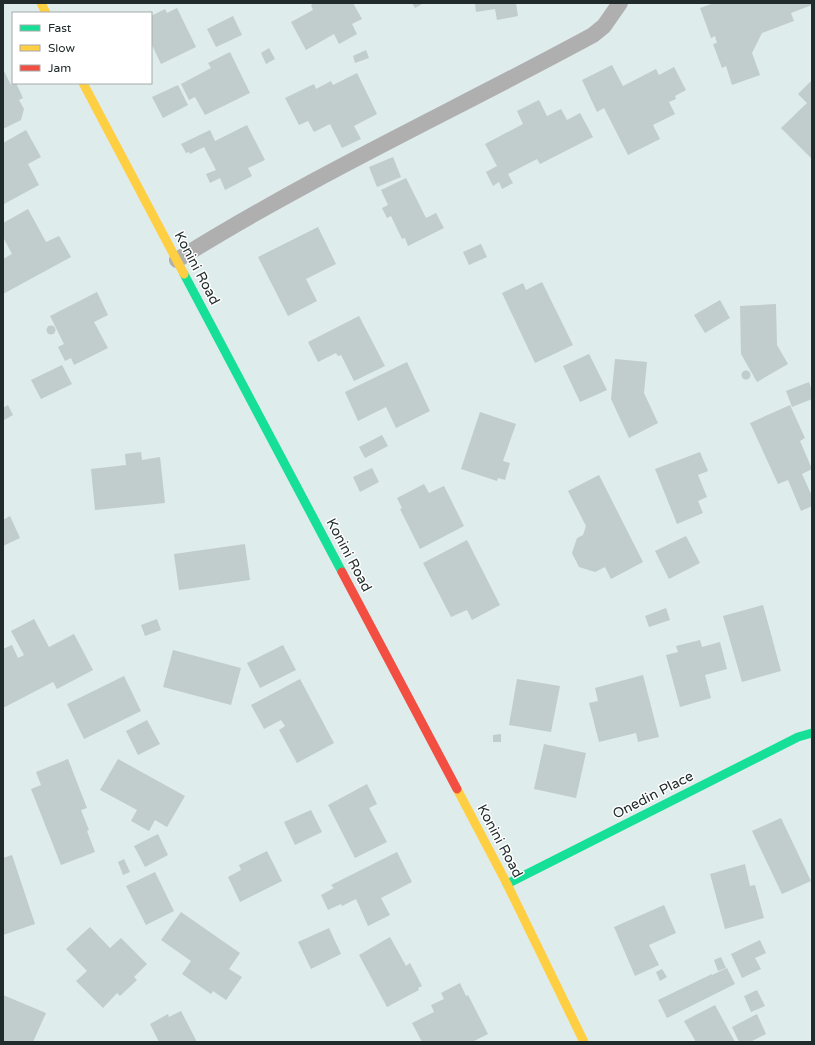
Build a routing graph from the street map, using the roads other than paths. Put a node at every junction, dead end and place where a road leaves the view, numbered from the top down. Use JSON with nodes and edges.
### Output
{"nodes":[{"id":1,"x":41,"y":3,"type":"edge"},
{"id":2,"x":620,"y":3,"type":"edge"},
{"id":3,"x":46,"y":12,"type":"edge"},
{"id":4,"x":84,"y":84,"type":"edge"},
{"id":5,"x":177,"y":260,"type":"junction"},
{"id":6,"x":812,"y":733,"type":"edge"},
{"id":7,"x":507,"y":884,"type":"junction"},
{"id":8,"x":584,"y":1042,"type":"edge"}],
"edges":[{"from":1,"to":3,"type":"street"},
{"from":2,"to":5,"type":"lane"},
{"from":4,"to":5,"type":"street","name":"Konini Road"},
{"from":5,"to":7,"type":"street","name":"Konini Road"},
{"from":6,"to":7,"type":"street","name":"Onedin Place"},
{"from":7,"to":8,"type":"street","name":"Konini Road"}]}
